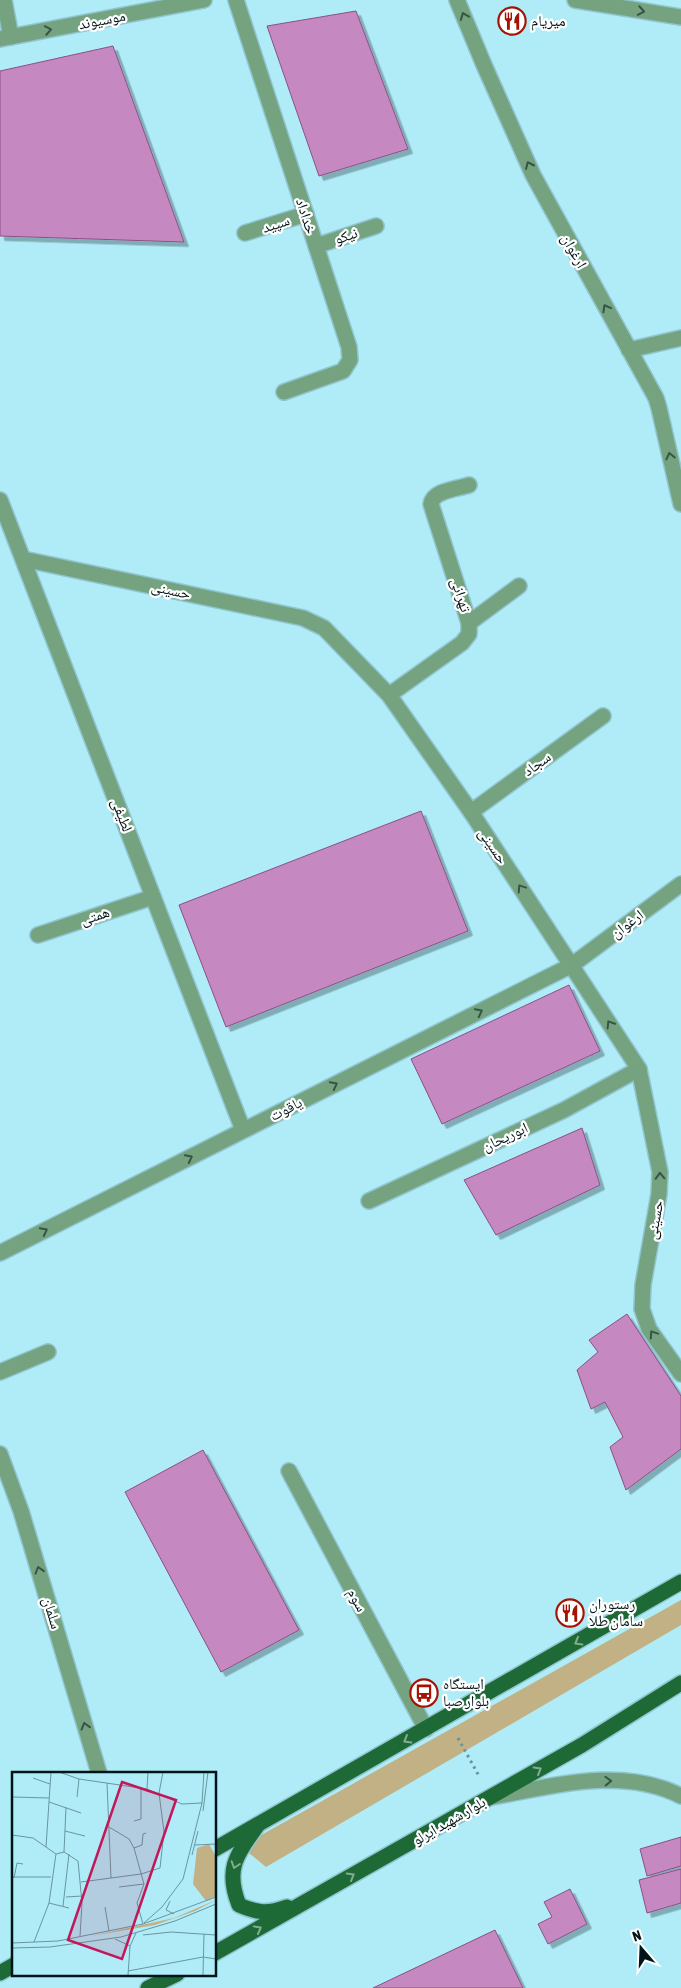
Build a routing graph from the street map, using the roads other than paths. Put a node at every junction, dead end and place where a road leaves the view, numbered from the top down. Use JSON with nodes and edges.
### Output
{"nodes":[{"id":1,"x":4,"y":0,"type":"edge"},
{"id":2,"x":204,"y":0,"type":"edge"},
{"id":3,"x":236,"y":0,"type":"edge"},
{"id":4,"x":457,"y":0,"type":"edge"},
{"id":5,"x":575,"y":0,"type":"edge"},
{"id":6,"x":681,"y":17,"type":"edge"},
{"id":7,"x":5,"y":38,"type":"edge"},
{"id":8,"x":306,"y":214,"type":"junction"},
{"id":9,"x":376,"y":226,"type":"dead end"},
{"id":10,"x":245,"y":233,"type":"dead end"},
{"id":11,"x":316,"y":246,"type":"junction"},
{"id":12,"x":681,"y":338,"type":"edge"},
{"id":13,"x":629,"y":350,"type":"junction"},
{"id":14,"x":284,"y":392,"type":"dead end"},
{"id":15,"x":469,"y":485,"type":"dead end"},
{"id":16,"x":680,"y":496,"type":"edge"},
{"id":17,"x":0,"y":500,"type":"edge"},
{"id":18,"x":23,"y":559,"type":"junction"},
{"id":19,"x":520,"y":586,"type":"dead end"},
{"id":20,"x":469,"y":623,"type":"junction"},
{"id":21,"x":389,"y":695,"type":"junction"},
{"id":22,"x":603,"y":716,"type":"dead end"},
{"id":23,"x":471,"y":812,"type":"junction"},
{"id":24,"x":681,"y":884,"type":"edge"},
{"id":25,"x":153,"y":897,"type":"junction"},
{"id":26,"x":38,"y":935,"type":"dead end"},
{"id":27,"x":572,"y":965,"type":"junction"},
{"id":28,"x":639,"y":1069,"type":"junction"},
{"id":29,"x":243,"y":1130,"type":"junction"},
{"id":30,"x":369,"y":1201,"type":"dead end"},
{"id":31,"x":0,"y":1253,"type":"edge"},
{"id":32,"x":48,"y":1352,"type":"dead end"},
{"id":33,"x":0,"y":1372,"type":"edge"},
{"id":34,"x":681,"y":1374,"type":"edge"},
{"id":35,"x":0,"y":1454,"type":"edge"},
{"id":36,"x":289,"y":1471,"type":"dead end"},
{"id":37,"x":681,"y":1582,"type":"edge"},
{"id":38,"x":681,"y":1683,"type":"edge"},
{"id":39,"x":426,"y":1729,"type":"junction"},
{"id":40,"x":99,"y":1772,"type":"edge"},
{"id":41,"x":681,"y":1796,"type":"edge"},
{"id":42,"x":490,"y":1797,"type":"junction"},
{"id":43,"x":259,"y":1823,"type":"junction"},
{"id":44,"x":216,"y":1848,"type":"edge"},
{"id":45,"x":308,"y":1900,"type":"junction"},
{"id":46,"x":216,"y":1952,"type":"edge"},
{"id":47,"x":12,"y":1966,"type":"edge"},
{"id":48,"x":0,"y":1973,"type":"edge"},
{"id":49,"x":173,"y":1976,"type":"edge"},
{"id":50,"x":148,"y":1988,"type":"edge"}],
"edges":[{"from":1,"to":7,"type":"street"},
{"from":7,"to":2,"type":"street","name":"موسیوند","one_way":true},
{"from":3,"to":8,"type":"street","name":"خداداد"},
{"from":13,"to":4,"type":"street","name":"ارغوان","one_way":true},
{"from":5,"to":6,"type":"street","one_way":true},
{"from":8,"to":10,"type":"street","name":"سپید"},
{"from":8,"to":11,"type":"street","name":"خداداد"},
{"from":9,"to":11,"type":"street","name":"نیکو"},
{"from":11,"to":14,"type":"street","name":"خداداد"},
{"from":12,"to":13,"type":"street"},
{"from":16,"to":13,"type":"street","name":"ارغوان","one_way":true},
{"from":15,"to":20,"type":"street","name":"تهرانی"},
{"from":17,"to":18,"type":"street","name":"لطیفی"},
{"from":18,"to":21,"type":"street","name":"حسینی"},
{"from":18,"to":25,"type":"street","name":"لطیفی"},
{"from":19,"to":20,"type":"street"},
{"from":20,"to":21,"type":"street","name":"تهرانی"},
{"from":21,"to":23,"type":"street","name":"حسینی"},
{"from":22,"to":23,"type":"street","name":"سجاد"},
{"from":27,"to":23,"type":"street","name":"حسینی","one_way":true},
{"from":24,"to":27,"type":"street","name":"ارغوان"},
{"from":25,"to":26,"type":"street","name":"همتی"},
{"from":25,"to":29,"type":"street","name":"لطیفی"},
{"from":28,"to":27,"type":"street","name":"حسینی","one_way":true},
{"from":29,"to":27,"type":"street","name":"یاقوت","one_way":true},
{"from":28,"to":30,"type":"street","name":"ابوریحان"},
{"from":34,"to":28,"type":"street","name":"حسینی","one_way":true},
{"from":31,"to":29,"type":"street","name":"یاقوت","one_way":true},
{"from":32,"to":33,"type":"street"},
{"from":40,"to":35,"type":"street","name":"سلمان","one_way":true},
{"from":36,"to":39,"type":"street","name":"سوم"},
{"from":37,"to":39,"type":"main road","one_way":true},
{"from":42,"to":38,"type":"main road","name":"بلوار شهید ایرلو","one_way":true},
{"from":39,"to":43,"type":"main road","one_way":true},
{"from":42,"to":41,"type":"street","one_way":true},
{"from":45,"to":42,"type":"main road","name":"بلوار شهید ایرلو","one_way":true},
{"from":43,"to":44,"type":"main road"},
{"from":43,"to":45,"type":"main road","one_way":true},
{"from":46,"to":45,"type":"main road","name":"بلوار شهید ایرلو","one_way":true},
{"from":47,"to":48,"type":"main road"},
{"from":49,"to":50,"type":"main road"}]}
